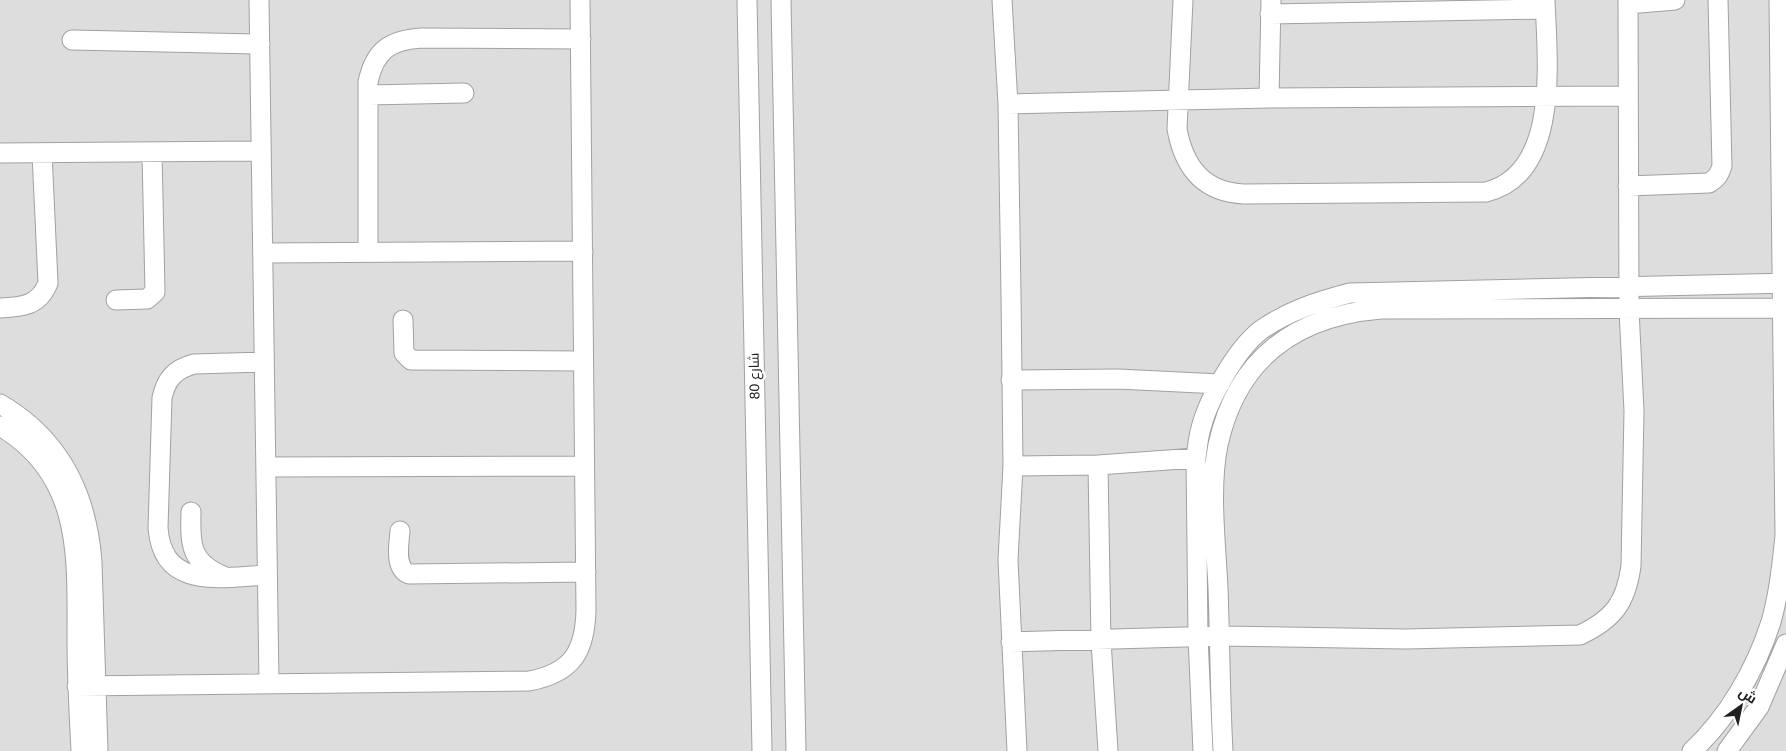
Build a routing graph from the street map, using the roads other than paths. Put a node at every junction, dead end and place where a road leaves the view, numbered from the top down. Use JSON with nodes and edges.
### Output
{"nodes":[{"id":1,"x":259,"y":0,"type":"edge"},
{"id":2,"x":580,"y":0,"type":"edge"},
{"id":3,"x":747,"y":0,"type":"edge"},
{"id":4,"x":781,"y":0,"type":"edge"},
{"id":5,"x":1002,"y":0,"type":"edge"},
{"id":6,"x":1183,"y":0,"type":"edge"},
{"id":7,"x":1675,"y":0,"type":"edge"},
{"id":8,"x":1718,"y":0,"type":"edge"},
{"id":9,"x":1779,"y":0,"type":"edge"},
{"id":10,"x":1628,"y":2,"type":"edge"},
{"id":11,"x":1545,"y":5,"type":"edge"},
{"id":12,"x":1370,"y":6,"type":"edge"},
{"id":13,"x":1271,"y":7,"type":"edge"},
{"id":14,"x":581,"y":39,"type":"junction"},
{"id":15,"x":72,"y":40,"type":"dead end"},
{"id":16,"x":260,"y":44,"type":"junction"},
{"id":17,"x":464,"y":93,"type":"dead end"},
{"id":18,"x":368,"y":95,"type":"junction"},
{"id":19,"x":1628,"y":96,"type":"junction"},
{"id":20,"x":1269,"y":98,"type":"junction"},
{"id":21,"x":1546,"y":98,"type":"junction"},
{"id":22,"x":1178,"y":102,"type":"junction"},
{"id":23,"x":1008,"y":104,"type":"junction"},
{"id":24,"x":261,"y":151,"type":"junction"},
{"id":25,"x":152,"y":152,"type":"junction"},
{"id":26,"x":0,"y":153,"type":"edge"},
{"id":27,"x":42,"y":153,"type":"junction"},
{"id":28,"x":1628,"y":186,"type":"junction"},
{"id":29,"x":583,"y":251,"type":"junction"},
{"id":30,"x":368,"y":252,"type":"junction"},
{"id":31,"x":263,"y":253,"type":"junction"},
{"id":32,"x":1785,"y":283,"type":"edge"},
{"id":33,"x":1629,"y":285,"type":"junction"},
{"id":34,"x":116,"y":300,"type":"dead end"},
{"id":35,"x":0,"y":308,"type":"edge"},
{"id":36,"x":1785,"y":308,"type":"edge"},
{"id":37,"x":1629,"y":310,"type":"junction"},
{"id":38,"x":403,"y":320,"type":"dead end"},
{"id":39,"x":583,"y":361,"type":"junction"},
{"id":40,"x":263,"y":362,"type":"junction"},
{"id":41,"x":1011,"y":380,"type":"junction"},
{"id":42,"x":1220,"y":384,"type":"junction"},
{"id":43,"x":0,"y":404,"type":"edge"},
{"id":44,"x":0,"y":426,"type":"edge"},
{"id":45,"x":1196,"y":458,"type":"junction"},
{"id":46,"x":1098,"y":465,"type":"junction"},
{"id":47,"x":584,"y":466,"type":"junction"},
{"id":48,"x":1013,"y":466,"type":"junction"},
{"id":49,"x":266,"y":467,"type":"junction"},
{"id":50,"x":191,"y":512,"type":"dead end"},
{"id":51,"x":400,"y":531,"type":"dead end"},
{"id":52,"x":586,"y":572,"type":"junction"},
{"id":53,"x":267,"y":576,"type":"junction"},
{"id":54,"x":224,"y":577,"type":"junction"},
{"id":55,"x":1220,"y":636,"type":"junction"},
{"id":56,"x":1198,"y":637,"type":"junction"},
{"id":57,"x":1101,"y":641,"type":"junction"},
{"id":58,"x":1011,"y":642,"type":"junction"},
{"id":59,"x":1786,"y":644,"type":"edge"},
{"id":60,"x":269,"y":683,"type":"junction"},
{"id":61,"x":86,"y":686,"type":"junction"},
{"id":62,"x":81,"y":751,"type":"edge"},
{"id":63,"x":98,"y":751,"type":"edge"},
{"id":64,"x":762,"y":751,"type":"edge"},
{"id":65,"x":796,"y":751,"type":"edge"},
{"id":66,"x":1017,"y":751,"type":"edge"},
{"id":67,"x":1108,"y":751,"type":"edge"},
{"id":68,"x":1202,"y":751,"type":"edge"},
{"id":69,"x":1223,"y":751,"type":"edge"},
{"id":70,"x":1692,"y":751,"type":"edge"},
{"id":71,"x":1727,"y":751,"type":"edge"}],
"edges":[{"from":1,"to":16,"type":"street"},
{"from":2,"to":14,"type":"street"},
{"from":3,"to":64,"type":"street","name":"شارع 80"},
{"from":4,"to":65,"type":"street"},
{"from":5,"to":23,"type":"street"},
{"from":6,"to":22,"type":"street"},
{"from":7,"to":10,"type":"street"},
{"from":8,"to":28,"type":"street"},
{"from":9,"to":32,"type":"street"},
{"from":10,"to":19,"type":"street"},
{"from":11,"to":12,"type":"street"},
{"from":11,"to":21,"type":"street"},
{"from":12,"to":13,"type":"street"},
{"from":13,"to":20,"type":"street"},
{"from":14,"to":18,"type":"street"},
{"from":14,"to":29,"type":"street"},
{"from":15,"to":16,"type":"street"},
{"from":16,"to":24,"type":"street"},
{"from":17,"to":18,"type":"street"},
{"from":18,"to":30,"type":"street"},
{"from":19,"to":21,"type":"street"},
{"from":19,"to":28,"type":"street"},
{"from":20,"to":21,"type":"street"},
{"from":20,"to":22,"type":"street"},
{"from":21,"to":22,"type":"street"},
{"from":22,"to":23,"type":"street"},
{"from":23,"to":41,"type":"street"},
{"from":24,"to":25,"type":"street"},
{"from":24,"to":31,"type":"street"},
{"from":25,"to":27,"type":"street"},
{"from":25,"to":34,"type":"street"},
{"from":26,"to":27,"type":"street"},
{"from":27,"to":35,"type":"street"},
{"from":28,"to":33,"type":"street"},
{"from":29,"to":30,"type":"street"},
{"from":29,"to":39,"type":"street"},
{"from":30,"to":31,"type":"street"},
{"from":31,"to":40,"type":"street"},
{"from":32,"to":33,"type":"street"},
{"from":32,"to":36,"type":"street"},
{"from":33,"to":37,"type":"street"},
{"from":33,"to":42,"type":"street"},
{"from":36,"to":37,"type":"street"},
{"from":36,"to":70,"type":"street"},
{"from":37,"to":55,"type":"street"},
{"from":37,"to":55,"type":"street"},
{"from":38,"to":39,"type":"street"},
{"from":39,"to":47,"type":"street"},
{"from":40,"to":49,"type":"street"},
{"from":40,"to":54,"type":"street"},
{"from":41,"to":42,"type":"street"},
{"from":41,"to":48,"type":"street"},
{"from":42,"to":45,"type":"street"},
{"from":43,"to":61,"type":"street"},
{"from":44,"to":61,"type":"street"},
{"from":45,"to":46,"type":"street"},
{"from":45,"to":56,"type":"street"},
{"from":46,"to":48,"type":"street"},
{"from":46,"to":57,"type":"street"},
{"from":47,"to":49,"type":"street"},
{"from":47,"to":52,"type":"street"},
{"from":48,"to":58,"type":"street"},
{"from":49,"to":53,"type":"street"},
{"from":50,"to":54,"type":"street"},
{"from":51,"to":52,"type":"street"},
{"from":52,"to":60,"type":"street"},
{"from":53,"to":54,"type":"street"},
{"from":53,"to":60,"type":"street"},
{"from":55,"to":56,"type":"street"},
{"from":55,"to":69,"type":"street"},
{"from":56,"to":57,"type":"street"},
{"from":56,"to":68,"type":"street"},
{"from":57,"to":58,"type":"street"},
{"from":57,"to":67,"type":"street"},
{"from":58,"to":66,"type":"street"},
{"from":59,"to":71,"type":"street"},
{"from":60,"to":61,"type":"street"},
{"from":61,"to":62,"type":"street"},
{"from":61,"to":63,"type":"street"}]}
